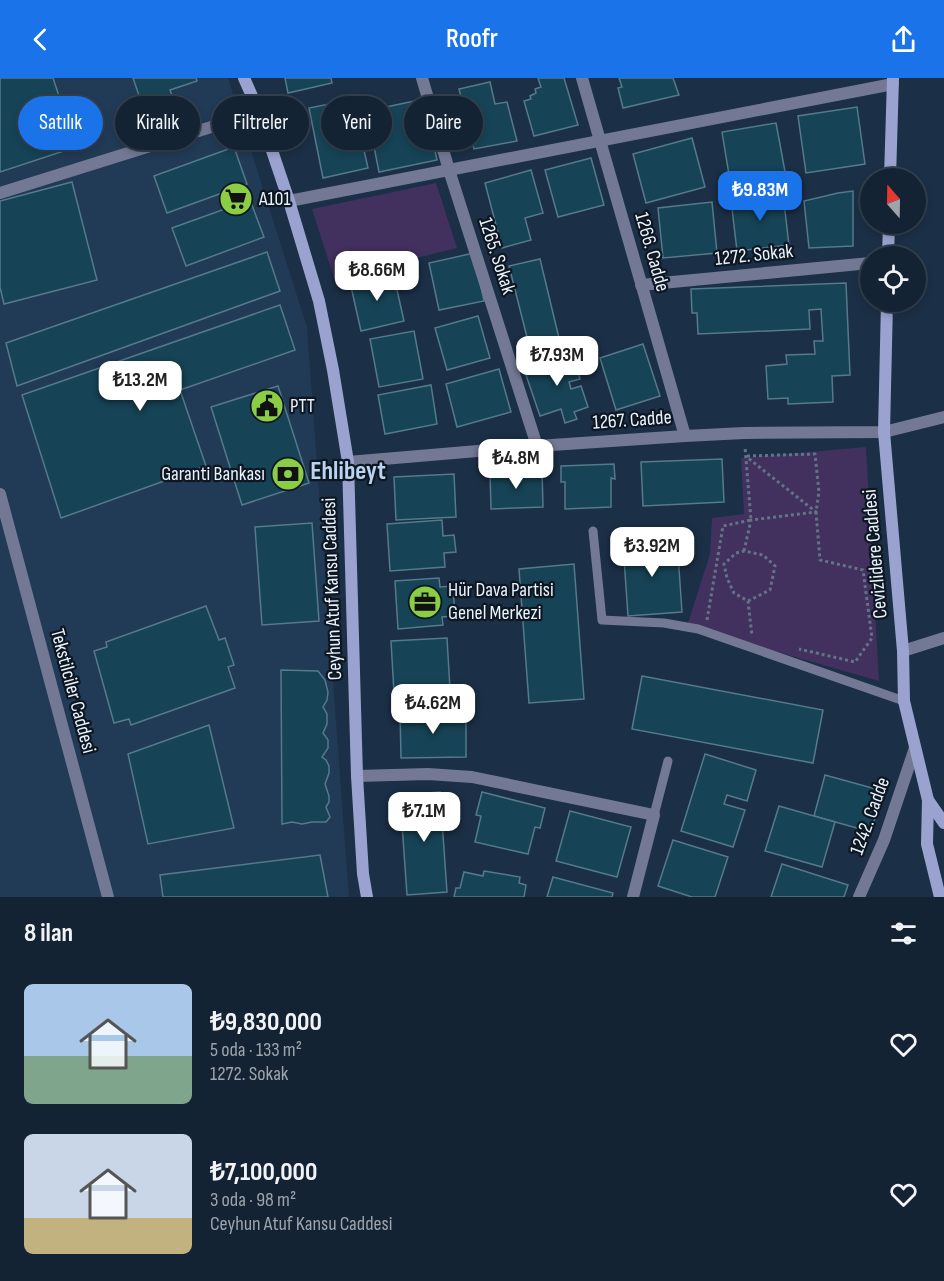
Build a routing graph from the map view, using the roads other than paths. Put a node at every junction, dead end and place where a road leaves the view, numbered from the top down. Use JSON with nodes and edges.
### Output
{"nodes":[{"id":1,"x":244,"y":78,"type":"edge"},
{"id":2,"x":422,"y":78,"type":"edge"},
{"id":3,"x":582,"y":78,"type":"edge"},
{"id":4,"x":893,"y":81,"type":"edge"},
{"id":5,"x":252,"y":96,"type":"edge"},
{"id":6,"x":212,"y":127,"type":"edge"},
{"id":7,"x":600,"y":140,"type":"junction"},
{"id":8,"x":272,"y":150,"type":"edge"},
{"id":9,"x":890,"y":168,"type":"edge"},
{"id":10,"x":449,"y":170,"type":"junction"},
{"id":11,"x":0,"y":193,"type":"edge"},
{"id":12,"x":289,"y":201,"type":"junction"},
{"id":13,"x":860,"y":264,"type":"edge"},
{"id":14,"x":641,"y":285,"type":"junction"},
{"id":15,"x":887,"y":312,"type":"edge"},
{"id":16,"x":944,"y":417,"type":"edge"},
{"id":17,"x":884,"y":432,"type":"junction"},
{"id":18,"x":685,"y":436,"type":"junction"},
{"id":19,"x":537,"y":446,"type":"junction"},
{"id":20,"x":348,"y":462,"type":"junction"},
{"id":21,"x":0,"y":495,"type":"edge"},
{"id":22,"x":593,"y":531,"type":"dead end"},
{"id":23,"x":944,"y":638,"type":"edge"},
{"id":24,"x":903,"y":651,"type":"junction"},
{"id":25,"x":904,"y":701,"type":"junction"},
{"id":26,"x":915,"y":748,"type":"junction"},
{"id":27,"x":668,"y":761,"type":"dead end"},
{"id":28,"x":357,"y":776,"type":"junction"},
{"id":29,"x":928,"y":800,"type":"junction"},
{"id":30,"x":654,"y":815,"type":"junction"},
{"id":31,"x":944,"y":823,"type":"edge"},
{"id":32,"x":108,"y":897,"type":"edge"},
{"id":33,"x":367,"y":897,"type":"edge"},
{"id":34,"x":633,"y":897,"type":"edge"},
{"id":35,"x":860,"y":897,"type":"edge"},
{"id":36,"x":940,"y":897,"type":"edge"}],
"edges":[{"from":1,"to":5,"type":"main road","name":"Ceyhun Atuf Kansu Caddesi"},
{"from":2,"to":10,"type":"street","name":"1265. Sokak"},
{"from":3,"to":7,"type":"street","name":"1266. Cadde"},
{"from":4,"to":7,"type":"street"},
{"from":4,"to":9,"type":"main road"},
{"from":6,"to":11,"type":"street"},
{"from":7,"to":10,"type":"street"},
{"from":7,"to":14,"type":"street","name":"1266. Cadde"},
{"from":8,"to":12,"type":"main road","name":"Ceyhun Atuf Kansu Caddesi"},
{"from":10,"to":12,"type":"street"},
{"from":10,"to":19,"type":"street","name":"1265. Sokak"},
{"from":12,"to":20,"type":"main road","name":"Ceyhun Atuf Kansu Caddesi"},
{"from":13,"to":14,"type":"street","name":"1272. Sokak"},
{"from":14,"to":18,"type":"street","name":"1266. Cadde"},
{"from":15,"to":17,"type":"main road","name":"Cevizlidere Caddesi"},
{"from":16,"to":17,"type":"street","name":"1267. Cadde"},
{"from":17,"to":18,"type":"street","name":"1267. Cadde"},
{"from":17,"to":24,"type":"main road","name":"Cevizlidere Caddesi"},
{"from":18,"to":19,"type":"street","name":"1267. Cadde"},
{"from":19,"to":20,"type":"street","name":"1267. Cadde"},
{"from":20,"to":28,"type":"main road","name":"Ceyhun Atuf Kansu Caddesi"},
{"from":21,"to":32,"type":"street","name":"Tekstilciler Caddesi"},
{"from":22,"to":25,"type":"lane"},
{"from":23,"to":24,"type":"street"},
{"from":24,"to":25,"type":"main road","name":"Cevizlidere Caddesi"},
{"from":25,"to":26,"type":"main road","name":"Cevizlidere Caddesi"},
{"from":26,"to":29,"type":"main road","name":"Cevizlidere Caddesi"},
{"from":26,"to":35,"type":"street","name":"1242. Cadde"},
{"from":27,"to":30,"type":"lane"},
{"from":28,"to":30,"type":"street"},
{"from":28,"to":33,"type":"main road","name":"Ceyhun Atuf Kansu Caddesi"},
{"from":29,"to":31,"type":"main road","name":"Cevizlidere Caddesi"},
{"from":29,"to":36,"type":"main road","name":"Cevizlidere Caddesi"},
{"from":30,"to":34,"type":"street"}]}
